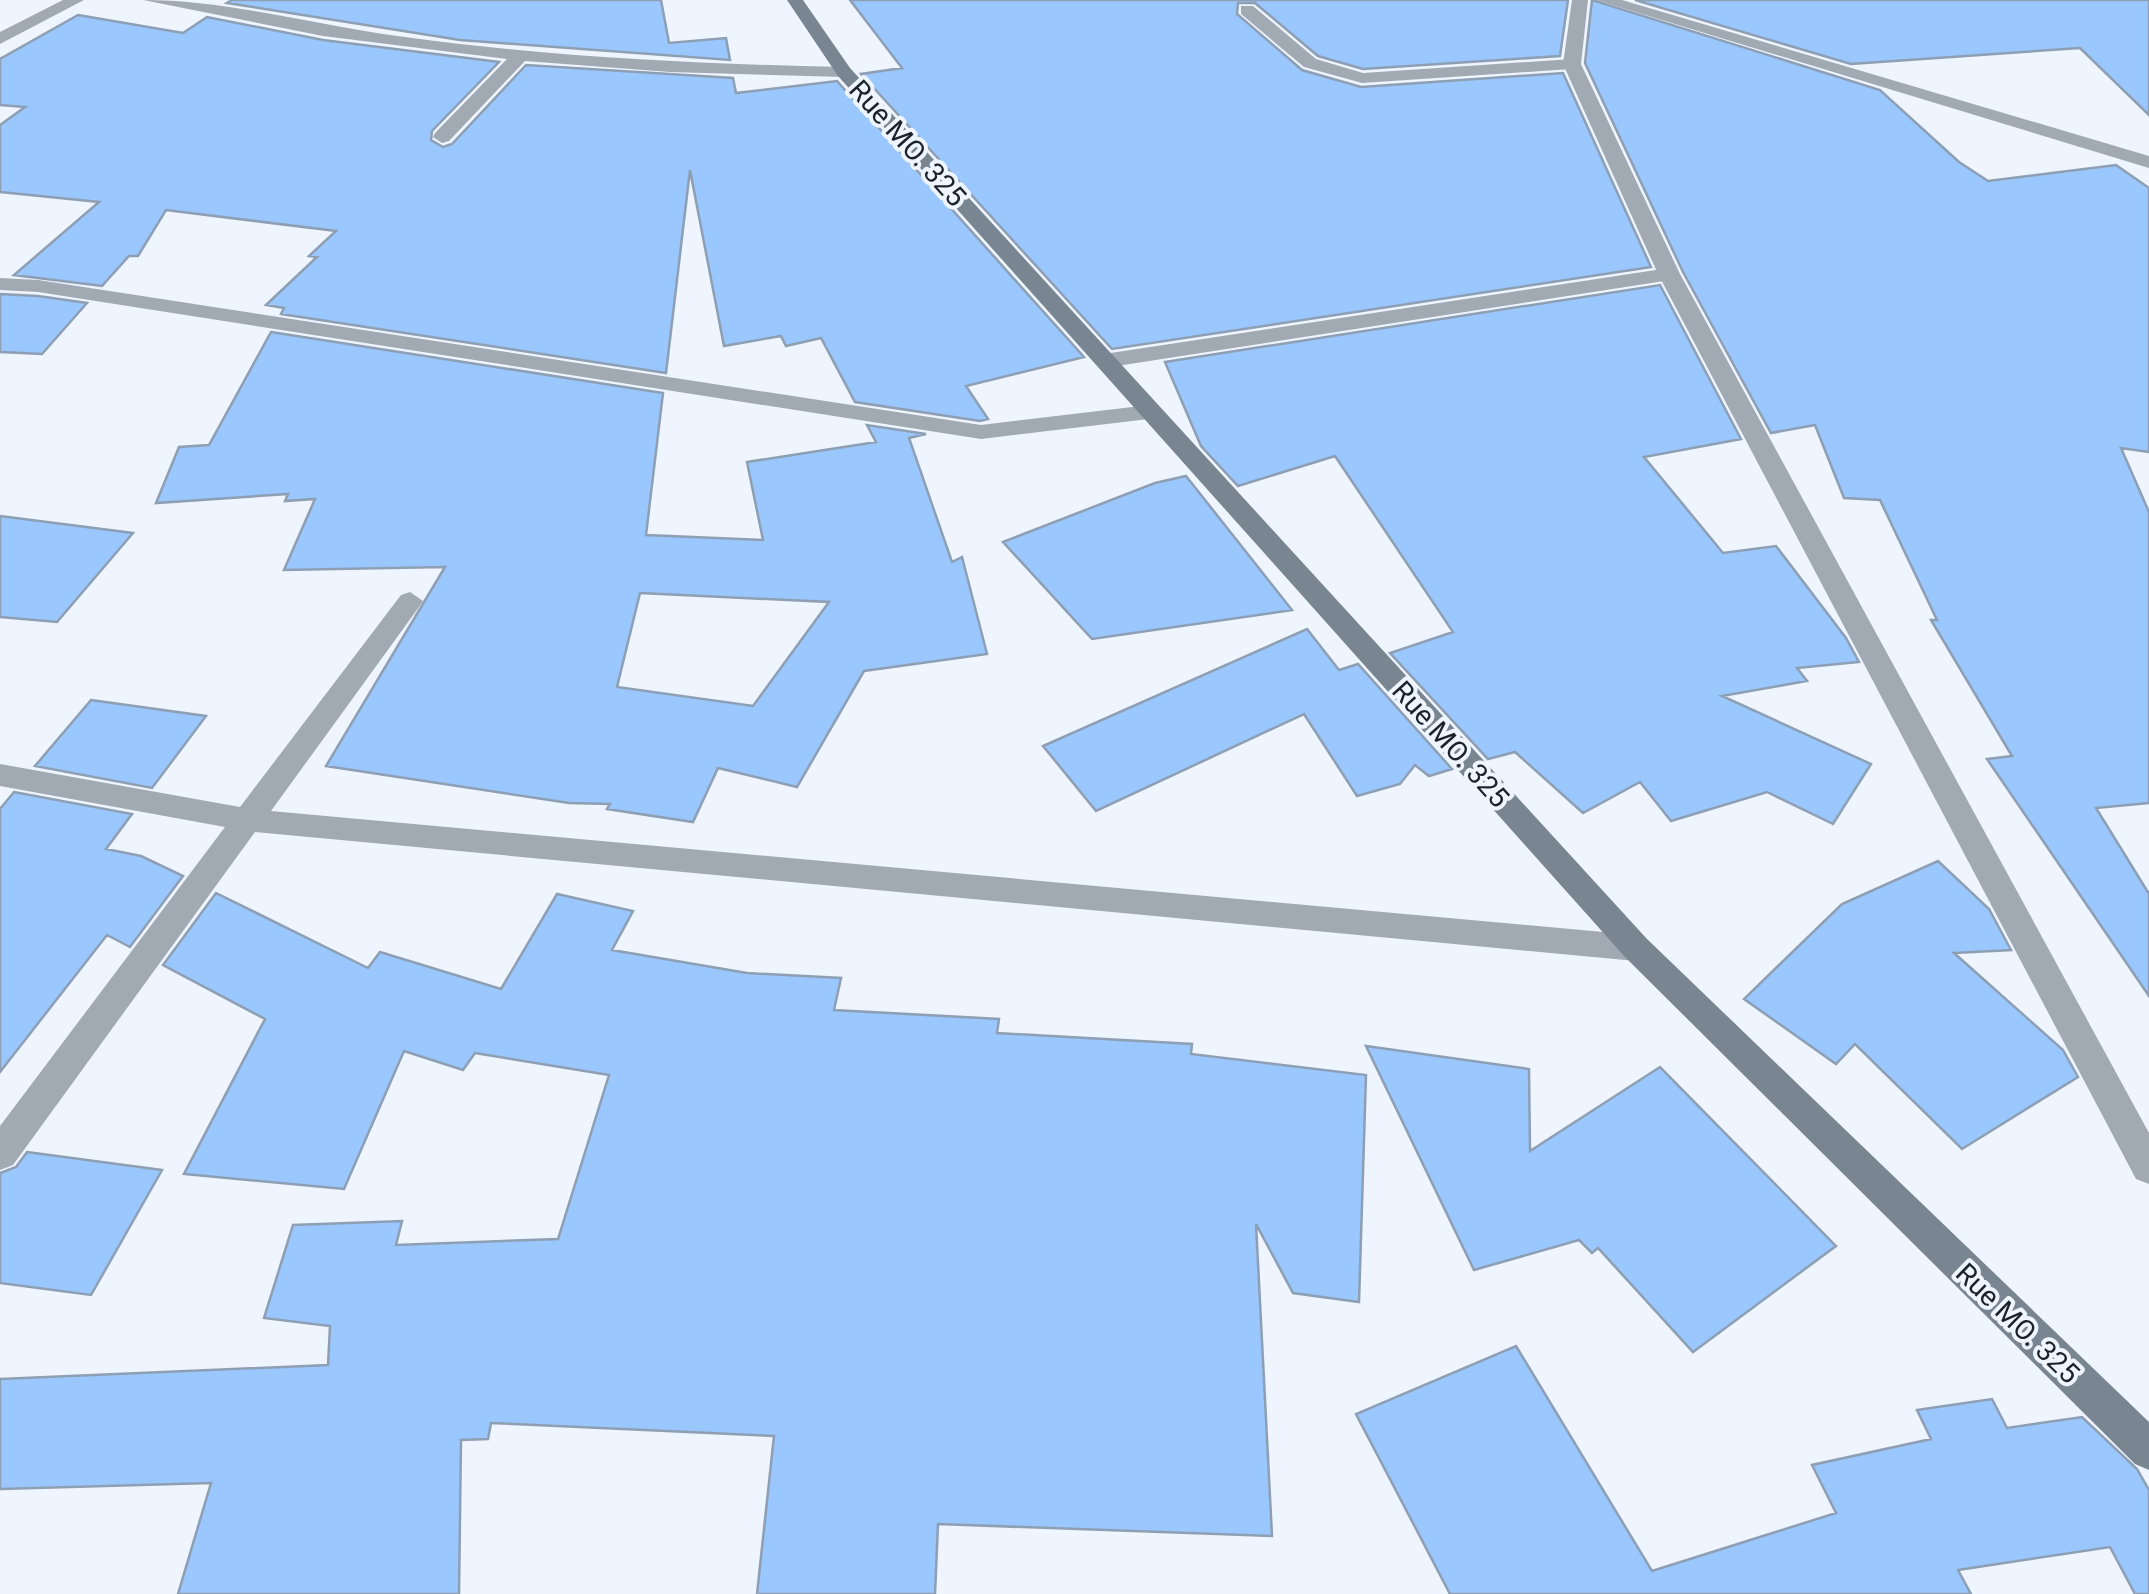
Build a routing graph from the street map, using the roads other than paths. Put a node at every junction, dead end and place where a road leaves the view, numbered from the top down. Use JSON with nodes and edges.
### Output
{"nodes":[{"id":1,"x":76,"y":0,"type":"edge"},
{"id":2,"x":151,"y":0,"type":"edge"},
{"id":3,"x":795,"y":0,"type":"edge"},
{"id":4,"x":1580,"y":0,"type":"edge"},
{"id":5,"x":1604,"y":0,"type":"edge"},
{"id":6,"x":1247,"y":10,"type":"dead end"},
{"id":7,"x":0,"y":39,"type":"edge"},
{"id":8,"x":521,"y":55,"type":"junction"},
{"id":9,"x":1572,"y":64,"type":"junction"},
{"id":10,"x":844,"y":72,"type":"junction"},
{"id":11,"x":442,"y":137,"type":"dead end"},
{"id":12,"x":2149,"y":162,"type":"edge"},
{"id":13,"x":1670,"y":274,"type":"junction"},
{"id":14,"x":0,"y":284,"type":"edge"},
{"id":15,"x":1104,"y":361,"type":"junction"},
{"id":16,"x":1149,"y":412,"type":"junction"},
{"id":17,"x":410,"y":600,"type":"dead end"},
{"id":18,"x":0,"y":775,"type":"edge"},
{"id":19,"x":248,"y":820,"type":"junction"},
{"id":20,"x":1636,"y":948,"type":"junction"},
{"id":21,"x":0,"y":1154,"type":"edge"},
{"id":22,"x":2149,"y":1168,"type":"edge"},
{"id":23,"x":2149,"y":1450,"type":"edge"}],
"edges":[{"from":1,"to":7,"type":"street"},
{"from":2,"to":8,"type":"street"},
{"from":3,"to":10,"type":"street","name":"Rue MO. 325"},
{"from":4,"to":9,"type":"street"},
{"from":5,"to":12,"type":"street"},
{"from":6,"to":9,"type":"street"},
{"from":8,"to":10,"type":"street"},
{"from":8,"to":11,"type":"street"},
{"from":9,"to":13,"type":"street"},
{"from":10,"to":15,"type":"street","name":"Rue MO. 325"},
{"from":13,"to":15,"type":"street"},
{"from":13,"to":22,"type":"street"},
{"from":14,"to":16,"type":"street"},
{"from":15,"to":16,"type":"street","name":"Rue MO. 325"},
{"from":16,"to":20,"type":"street","name":"Rue MO. 325"},
{"from":17,"to":19,"type":"street"},
{"from":18,"to":19,"type":"street"},
{"from":19,"to":20,"type":"street"},
{"from":19,"to":21,"type":"street"},
{"from":20,"to":23,"type":"street","name":"Rue MO. 325"}]}
